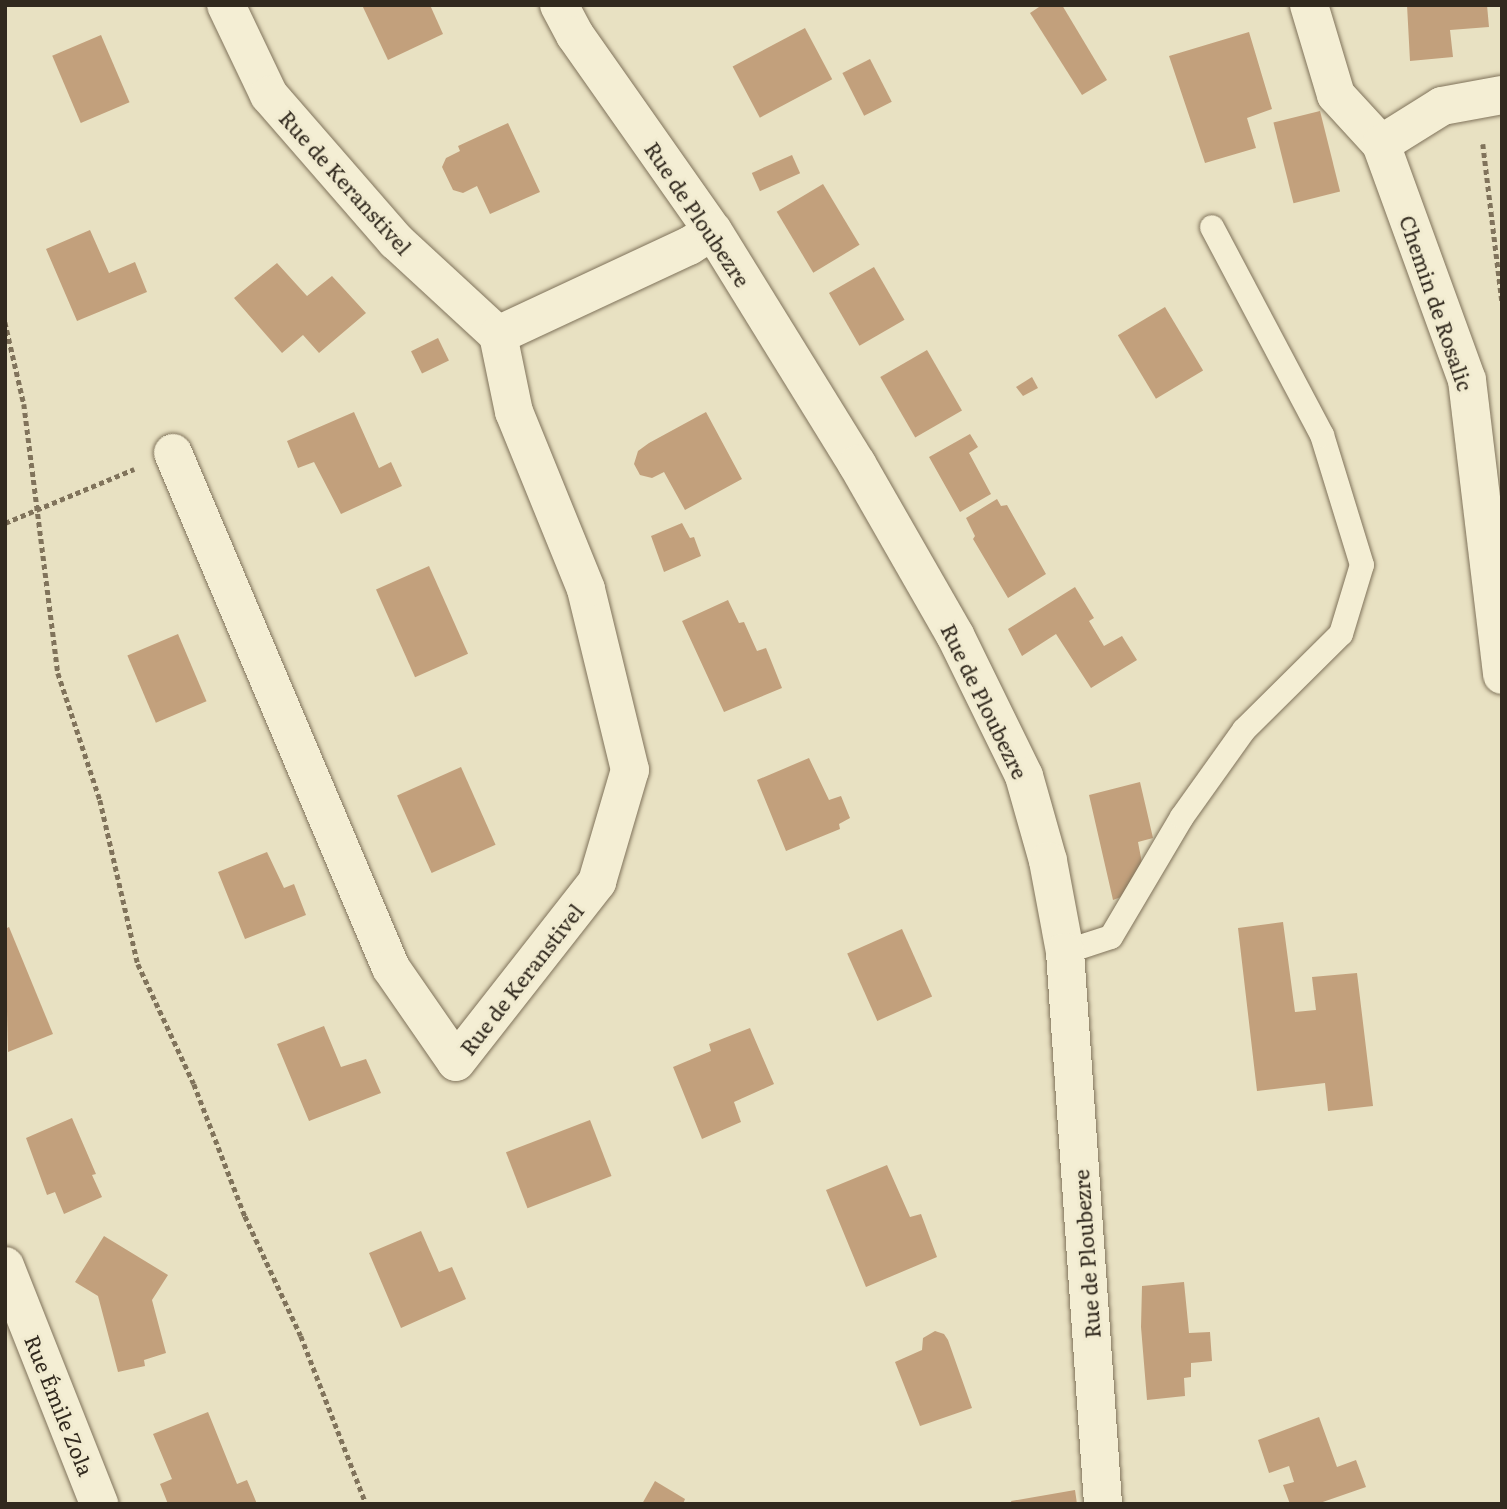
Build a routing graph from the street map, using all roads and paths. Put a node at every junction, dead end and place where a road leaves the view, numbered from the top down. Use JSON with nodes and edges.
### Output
{"nodes":[{"id":1,"x":226,"y":5,"type":"edge"},
{"id":2,"x":559,"y":5,"type":"edge"},
{"id":3,"x":1309,"y":5,"type":"edge"},
{"id":4,"x":1490,"y":97,"type":"edge"},
{"id":5,"x":1381,"y":144,"type":"junction"},
{"id":6,"x":1212,"y":227,"type":"dead end"},
{"id":7,"x":713,"y":231,"type":"junction"},
{"id":8,"x":1502,"y":301,"type":"edge"},
{"id":9,"x":5,"y":322,"type":"edge"},
{"id":10,"x":498,"y":335,"type":"junction"},
{"id":11,"x":173,"y":453,"type":"joint"},
{"id":12,"x":39,"y":509,"type":"junction"},
{"id":13,"x":5,"y":523,"type":"edge"},
{"id":14,"x":1502,"y":675,"type":"edge"},
{"id":15,"x":1065,"y":951,"type":"junction"},
{"id":16,"x":5,"y":1266,"type":"edge"},
{"id":17,"x":99,"y":1504,"type":"edge"},
{"id":18,"x":366,"y":1504,"type":"edge"},
{"id":19,"x":1103,"y":1504,"type":"edge"}],
"edges":[{"from":1,"to":10,"type":"street","name":"Rue de Keranstivel"},
{"from":2,"to":7,"type":"street","name":"Rue de Ploubezre"},
{"from":3,"to":5,"type":"street","name":"Chemin de Rosalic"},
{"from":4,"to":5,"type":"street"},
{"from":4,"to":8,"type":"path"},
{"from":5,"to":14,"type":"street","name":"Chemin de Rosalic"},
{"from":6,"to":15,"type":"lane"},
{"from":7,"to":10,"type":"street"},
{"from":7,"to":15,"type":"street","name":"Rue de Ploubezre"},
{"from":9,"to":12,"type":"path"},
{"from":10,"to":11,"type":"street","name":"Rue de Keranstivel"},
{"from":11,"to":12,"type":"path"},
{"from":12,"to":13,"type":"path"},
{"from":12,"to":18,"type":"path"},
{"from":15,"to":19,"type":"street","name":"Rue de Ploubezre"},
{"from":16,"to":17,"type":"street","name":"Rue Émile Zola"}]}
